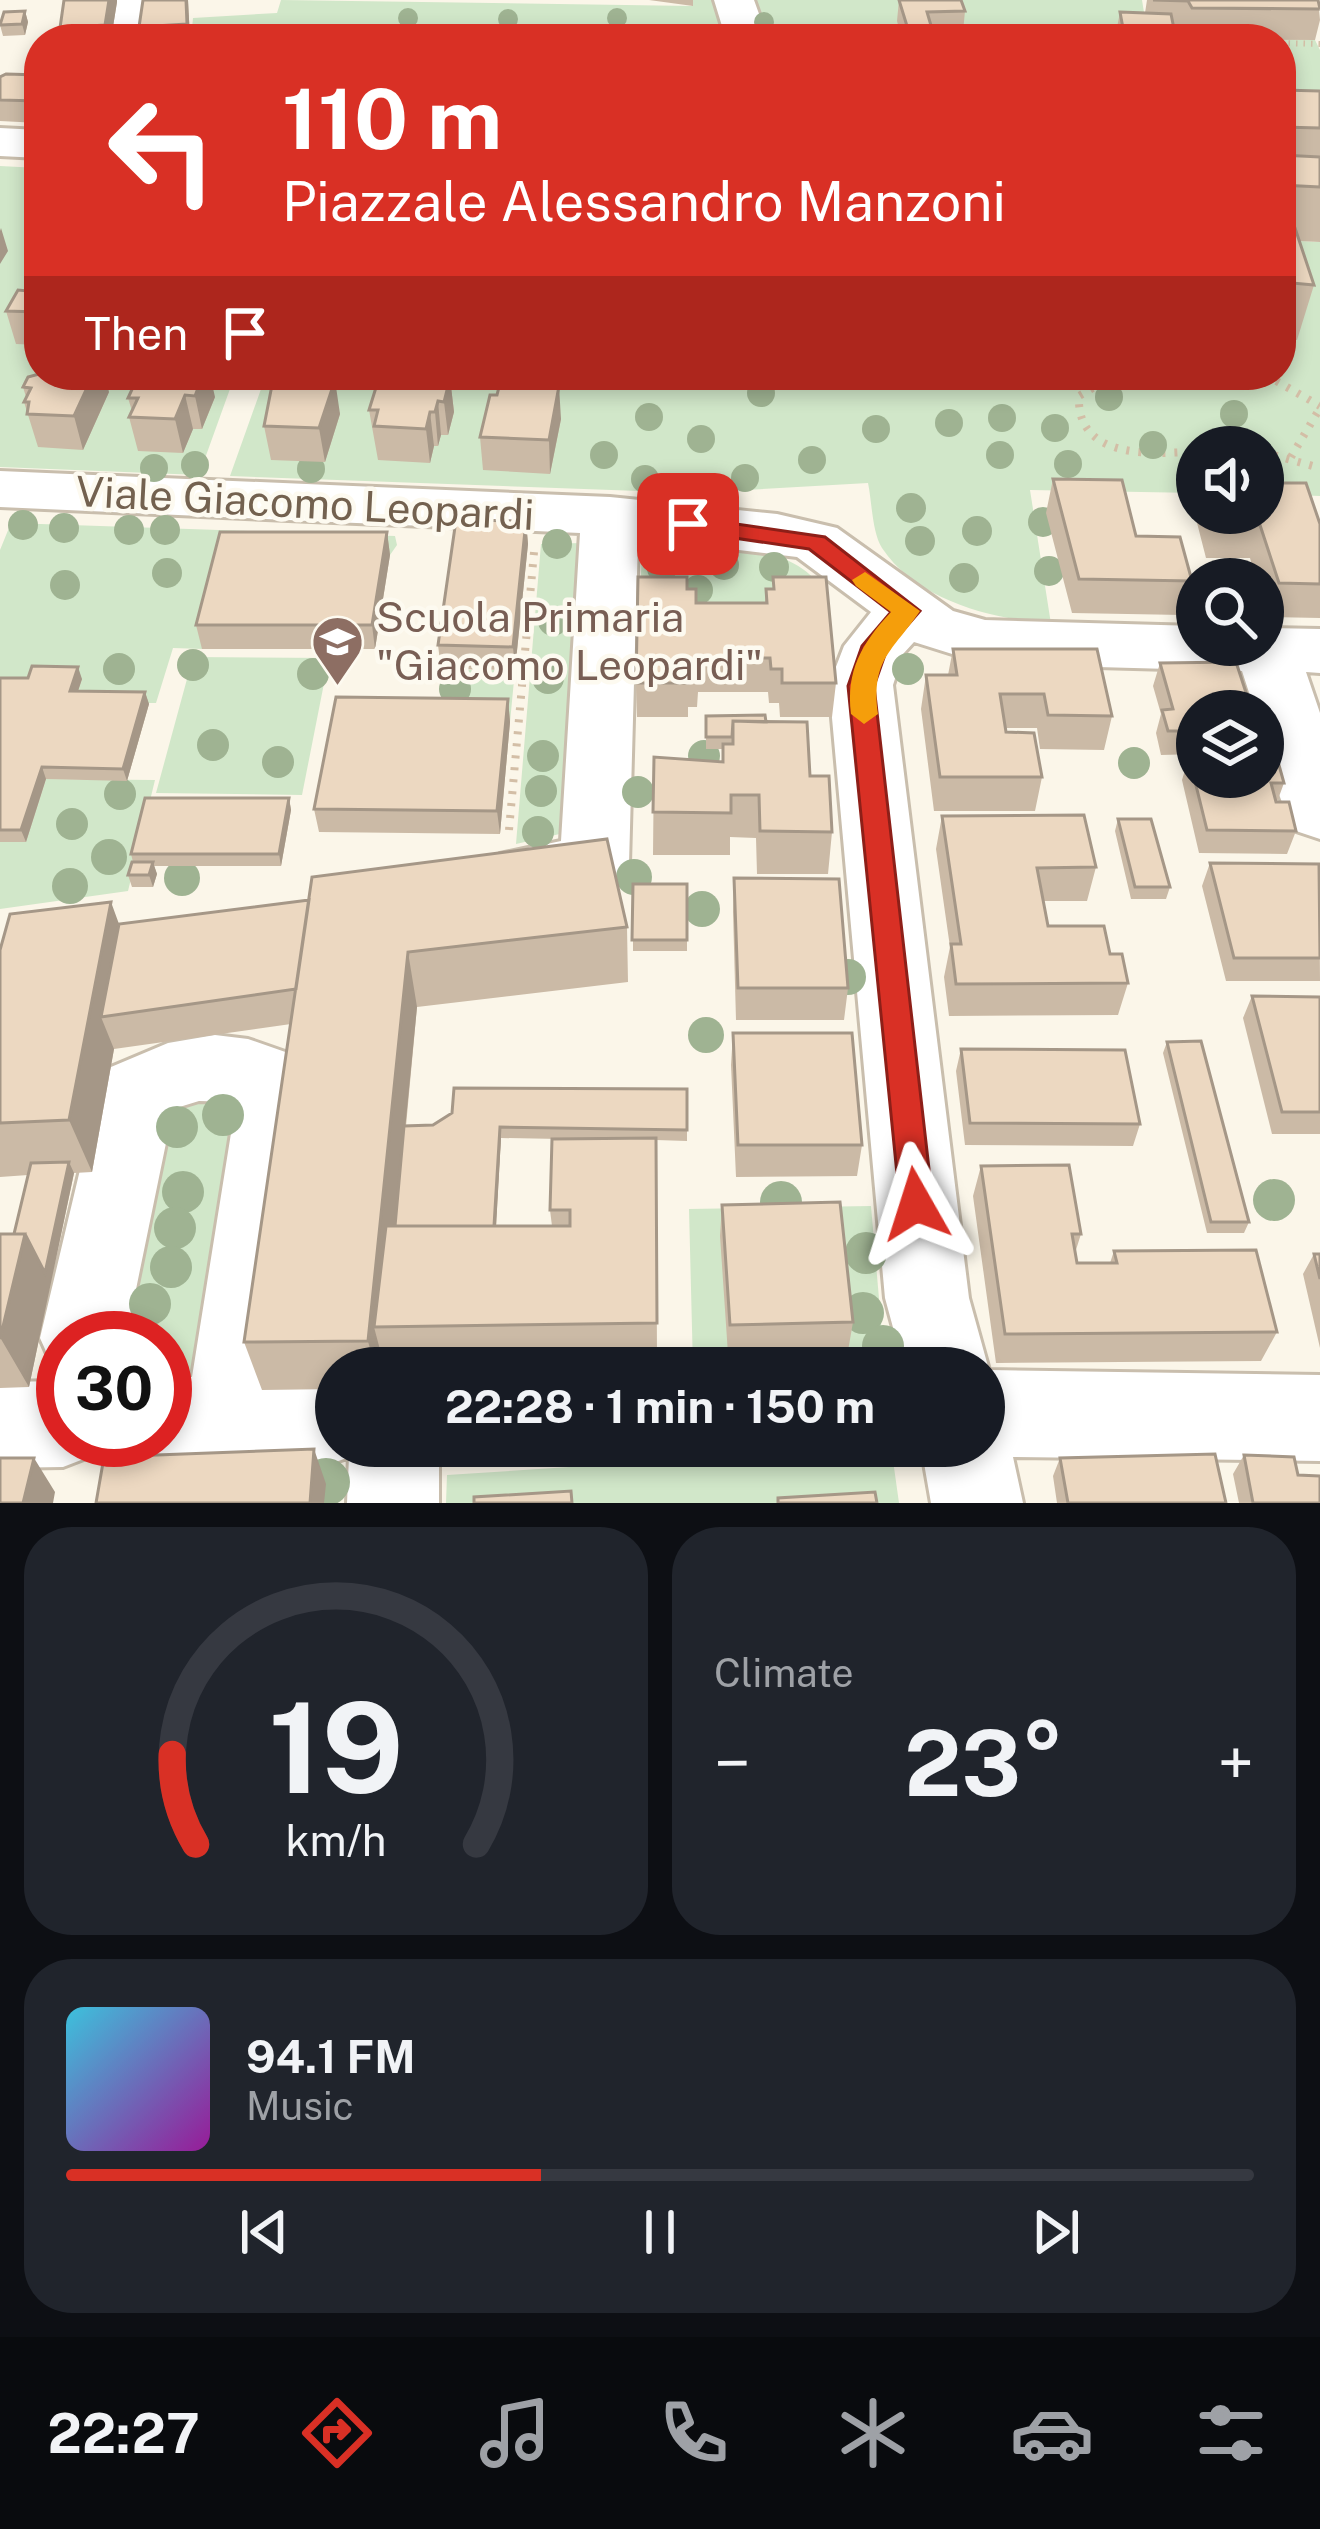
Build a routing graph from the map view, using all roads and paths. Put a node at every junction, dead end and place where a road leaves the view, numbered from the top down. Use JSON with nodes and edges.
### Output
{"nodes":[{"id":1,"x":1089,"y":390,"type":"edge"},
{"id":2,"x":1291,"y":390,"type":"edge"},
{"id":3,"x":1320,"y":407,"type":"edge"},
{"id":4,"x":1176,"y":452,"type":"edge"},
{"id":5,"x":1284,"y":456,"type":"edge"},
{"id":6,"x":1291,"y":457,"type":"junction"},
{"id":7,"x":1320,"y":468,"type":"edge"},
{"id":8,"x":1,"y":491,"type":"edge"},
{"id":9,"x":610,"y":516,"type":"junction"},
{"id":10,"x":535,"y":540,"type":"dead end"},
{"id":11,"x":907,"y":611,"type":"junction"},
{"id":12,"x":1294,"y":650,"type":"edge"},
{"id":13,"x":1320,"y":813,"type":"edge"},
{"id":14,"x":484,"y":878,"type":"joint"},
{"id":15,"x":89,"y":1311,"type":"edge"},
{"id":16,"x":941,"y":1347,"type":"edge"},
{"id":17,"x":1005,"y":1413,"type":"edge"},
{"id":18,"x":1320,"y":1418,"type":"edge"},
{"id":19,"x":315,"y":1419,"type":"edge"},
{"id":20,"x":197,"y":1420,"type":"edge"},
{"id":21,"x":36,"y":1424,"type":"edge"},
{"id":22,"x":0,"y":1425,"type":"edge"},
{"id":23,"x":393,"y":1467,"type":"edge"},
{"id":24,"x":970,"y":1467,"type":"edge"},
{"id":25,"x":392,"y":1503,"type":"edge"},
{"id":26,"x":977,"y":1503,"type":"edge"}],
"edges":[{"from":1,"to":4,"type":"path"},
{"from":2,"to":3,"type":"path"},
{"from":3,"to":6,"type":"path"},
{"from":5,"to":6,"type":"path"},
{"from":6,"to":7,"type":"path"},
{"from":8,"to":9,"type":"street","name":"Viale Giacomo Leopardi"},
{"from":9,"to":11,"type":"street","name":"Viale Giacomo Leopardi"},
{"from":9,"to":14,"type":"street"},
{"from":10,"to":14,"type":"path"},
{"from":11,"to":12,"type":"street","name":"Viale Giacomo Leopardi"},
{"from":11,"to":16,"type":"street"},
{"from":12,"to":13,"type":"street"},
{"from":15,"to":20,"type":"street"},
{"from":17,"to":18,"type":"street"},
{"from":19,"to":20,"type":"street"},
{"from":21,"to":22,"type":"street"},
{"from":23,"to":25,"type":"street"},
{"from":24,"to":26,"type":"street"}]}
